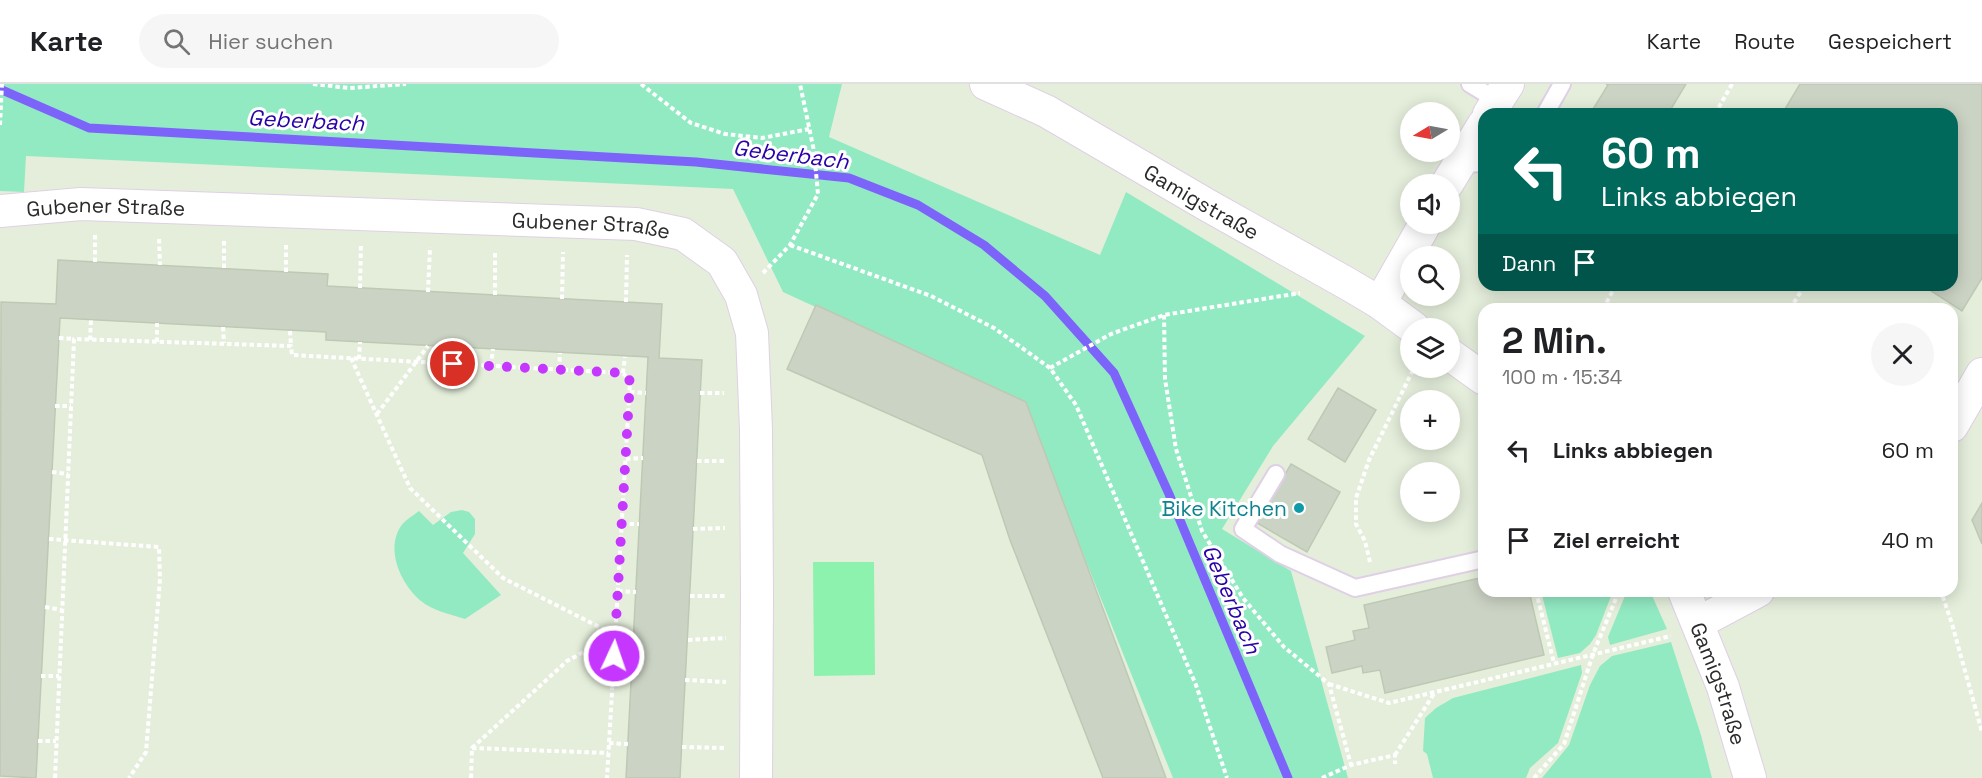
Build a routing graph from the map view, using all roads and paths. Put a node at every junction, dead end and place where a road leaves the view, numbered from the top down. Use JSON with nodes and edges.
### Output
{"nodes":[{"id":1,"x":2,"y":84,"type":"edge"},
{"id":2,"x":313,"y":84,"type":"edge"},
{"id":3,"x":406,"y":84,"type":"edge"},
{"id":4,"x":641,"y":84,"type":"edge"},
{"id":5,"x":800,"y":84,"type":"edge"},
{"id":6,"x":986,"y":84,"type":"edge"},
{"id":7,"x":1470,"y":84,"type":"edge"},
{"id":8,"x":1562,"y":84,"type":"edge"},
{"id":9,"x":1732,"y":84,"type":"edge"},
{"id":10,"x":1495,"y":106,"type":"edge"},
{"id":11,"x":1548,"y":108,"type":"edge"},
{"id":12,"x":1718,"y":108,"type":"edge"},
{"id":13,"x":1,"y":114,"type":"edge"},
{"id":14,"x":0,"y":125,"type":"edge"},
{"id":15,"x":809,"y":129,"type":"junction"},
{"id":16,"x":1478,"y":140,"type":"edge"},
{"id":17,"x":1463,"y":170,"type":"edge"},
{"id":18,"x":0,"y":211,"type":"edge"},
{"id":19,"x":362,"y":214,"type":"junction"},
{"id":20,"x":430,"y":217,"type":"junction"},
{"id":21,"x":496,"y":219,"type":"junction"},
{"id":22,"x":564,"y":222,"type":"junction"},
{"id":23,"x":628,"y":224,"type":"junction"},
{"id":24,"x":1419,"y":234,"type":"edge"},
{"id":25,"x":1348,"y":284,"type":"junction"},
{"id":26,"x":360,"y":288,"type":"dead end"},
{"id":27,"x":428,"y":291,"type":"dead end"},
{"id":28,"x":495,"y":295,"type":"dead end"},
{"id":29,"x":562,"y":299,"type":"dead end"},
{"id":30,"x":626,"y":302,"type":"dead end"},
{"id":31,"x":1380,"y":303,"type":"junction"},
{"id":32,"x":1400,"y":318,"type":"edge"},
{"id":33,"x":90,"y":320,"type":"dead end"},
{"id":34,"x":157,"y":323,"type":"dead end"},
{"id":35,"x":223,"y":327,"type":"dead end"},
{"id":36,"x":290,"y":331,"type":"dead end"},
{"id":37,"x":59,"y":338,"type":"dead end"},
{"id":38,"x":74,"y":339,"type":"junction"},
{"id":39,"x":90,"y":340,"type":"junction"},
{"id":40,"x":157,"y":342,"type":"junction"},
{"id":41,"x":360,"y":342,"type":"dead end"},
{"id":42,"x":224,"y":344,"type":"junction"},
{"id":43,"x":291,"y":346,"type":"junction"},
{"id":44,"x":428,"y":346,"type":"dead end"},
{"id":45,"x":493,"y":349,"type":"dead end"},
{"id":46,"x":560,"y":353,"type":"dead end"},
{"id":47,"x":625,"y":357,"type":"dead end"},
{"id":48,"x":351,"y":358,"type":"junction"},
{"id":49,"x":359,"y":359,"type":"junction"},
{"id":50,"x":415,"y":362,"type":"junction"},
{"id":51,"x":1460,"y":362,"type":"edge"},
{"id":52,"x":491,"y":366,"type":"junction"},
{"id":53,"x":1050,"y":368,"type":"junction"},
{"id":54,"x":559,"y":369,"type":"junction"},
{"id":55,"x":623,"y":373,"type":"junction"},
{"id":56,"x":1982,"y":374,"type":"edge"},
{"id":57,"x":1478,"y":375,"type":"edge"},
{"id":58,"x":1409,"y":378,"type":"edge"},
{"id":59,"x":630,"y":392,"type":"junction"},
{"id":60,"x":646,"y":393,"type":"dead end"},
{"id":61,"x":55,"y":406,"type":"dead end"},
{"id":62,"x":71,"y":406,"type":"junction"},
{"id":63,"x":376,"y":415,"type":"junction"},
{"id":64,"x":1958,"y":416,"type":"edge"},
{"id":65,"x":643,"y":458,"type":"dead end"},
{"id":66,"x":626,"y":459,"type":"junction"},
{"id":67,"x":52,"y":472,"type":"dead end"},
{"id":68,"x":68,"y":474,"type":"junction"},
{"id":69,"x":1276,"y":474,"type":"dead end"},
{"id":70,"x":622,"y":524,"type":"junction"},
{"id":71,"x":639,"y":524,"type":"dead end"},
{"id":72,"x":49,"y":539,"type":"dead end"},
{"id":73,"x":65,"y":540,"type":"junction"},
{"id":74,"x":1478,"y":560,"type":"edge"},
{"id":75,"x":1376,"y":583,"type":"junction"},
{"id":76,"x":618,"y":591,"type":"junction"},
{"id":77,"x":636,"y":592,"type":"dead end"},
{"id":78,"x":1538,"y":597,"type":"edge"},
{"id":79,"x":1617,"y":597,"type":"edge"},
{"id":80,"x":1687,"y":597,"type":"edge"},
{"id":81,"x":1747,"y":597,"type":"edge"},
{"id":82,"x":1943,"y":597,"type":"edge"},
{"id":83,"x":45,"y":607,"type":"dead end"},
{"id":84,"x":62,"y":610,"type":"junction"},
{"id":85,"x":1698,"y":623,"type":"junction"},
{"id":86,"x":615,"y":635,"type":"junction"},
{"id":87,"x":633,"y":637,"type":"dead end"},
{"id":88,"x":1593,"y":654,"type":"junction"},
{"id":89,"x":1554,"y":663,"type":"junction"},
{"id":90,"x":41,"y":676,"type":"dead end"},
{"id":91,"x":59,"y":676,"type":"junction"},
{"id":92,"x":613,"y":676,"type":"junction"},
{"id":93,"x":632,"y":677,"type":"dead end"},
{"id":94,"x":685,"y":680,"type":"dead end"},
{"id":95,"x":757,"y":684,"type":"junction"},
{"id":96,"x":1329,"y":684,"type":"dead end"},
{"id":97,"x":1436,"y":692,"type":"junction"},
{"id":98,"x":1982,"y":732,"type":"edge"},
{"id":99,"x":38,"y":741,"type":"dead end"},
{"id":100,"x":56,"y":741,"type":"junction"},
{"id":101,"x":609,"y":743,"type":"junction"},
{"id":102,"x":628,"y":744,"type":"dead end"},
{"id":103,"x":682,"y":747,"type":"dead end"},
{"id":104,"x":472,"y":748,"type":"junction"},
{"id":105,"x":608,"y":753,"type":"junction"},
{"id":106,"x":1395,"y":755,"type":"junction"},
{"id":107,"x":756,"y":763,"type":"edge"},
{"id":108,"x":1395,"y":764,"type":"dead end"},
{"id":109,"x":55,"y":778,"type":"edge"},
{"id":110,"x":129,"y":778,"type":"edge"},
{"id":111,"x":471,"y":778,"type":"edge"},
{"id":112,"x":607,"y":778,"type":"edge"},
{"id":113,"x":1227,"y":778,"type":"edge"},
{"id":114,"x":1322,"y":778,"type":"edge"},
{"id":115,"x":1534,"y":778,"type":"edge"},
{"id":116,"x":1750,"y":778,"type":"edge"}],
"edges":[{"from":1,"to":13,"type":"path"},
{"from":2,"to":3,"type":"path"},
{"from":4,"to":15,"type":"path"},
{"from":5,"to":15,"type":"path"},
{"from":6,"to":25,"type":"street","name":"Gamigstraße"},
{"from":7,"to":10,"type":"lane"},
{"from":8,"to":11,"type":"lane"},
{"from":9,"to":12,"type":"path"},
{"from":13,"to":14,"type":"path"},
{"from":15,"to":53,"type":"path"},
{"from":16,"to":17,"type":"street"},
{"from":18,"to":19,"type":"street","name":"Gubener Straße"},
{"from":19,"to":20,"type":"street","name":"Gubener Straße"},
{"from":19,"to":26,"type":"path"},
{"from":20,"to":21,"type":"street","name":"Gubener Straße"},
{"from":20,"to":27,"type":"path"},
{"from":21,"to":22,"type":"street","name":"Gubener Straße"},
{"from":21,"to":28,"type":"path"},
{"from":22,"to":23,"type":"street","name":"Gubener Straße"},
{"from":22,"to":29,"type":"path"},
{"from":23,"to":30,"type":"path"},
{"from":23,"to":95,"type":"street","name":"Gubener Straße"},
{"from":24,"to":31,"type":"street"},
{"from":25,"to":31,"type":"street","name":"Gamigstraße"},
{"from":25,"to":53,"type":"path"},
{"from":31,"to":32,"type":"street","name":"Gamigstraße"},
{"from":33,"to":39,"type":"path"},
{"from":34,"to":40,"type":"path"},
{"from":35,"to":42,"type":"path"},
{"from":36,"to":43,"type":"path"},
{"from":37,"to":38,"type":"path"},
{"from":38,"to":39,"type":"path"},
{"from":38,"to":62,"type":"path"},
{"from":39,"to":40,"type":"path"},
{"from":40,"to":42,"type":"path"},
{"from":41,"to":49,"type":"path"},
{"from":42,"to":43,"type":"path"},
{"from":43,"to":48,"type":"path"},
{"from":44,"to":50,"type":"path"},
{"from":45,"to":52,"type":"path"},
{"from":46,"to":54,"type":"path"},
{"from":47,"to":55,"type":"path"},
{"from":48,"to":49,"type":"path"},
{"from":48,"to":63,"type":"path"},
{"from":49,"to":50,"type":"path"},
{"from":50,"to":52,"type":"path"},
{"from":50,"to":63,"type":"path"},
{"from":51,"to":57,"type":"street"},
{"from":52,"to":54,"type":"path"},
{"from":53,"to":113,"type":"path"},
{"from":54,"to":55,"type":"path"},
{"from":55,"to":59,"type":"path"},
{"from":56,"to":64,"type":"street"},
{"from":58,"to":75,"type":"path"},
{"from":59,"to":60,"type":"path"},
{"from":59,"to":66,"type":"path"},
{"from":61,"to":62,"type":"path"},
{"from":62,"to":68,"type":"path"},
{"from":63,"to":86,"type":"path"},
{"from":65,"to":66,"type":"path"},
{"from":66,"to":70,"type":"path"},
{"from":67,"to":68,"type":"path"},
{"from":68,"to":73,"type":"path"},
{"from":69,"to":75,"type":"lane"},
{"from":70,"to":71,"type":"path"},
{"from":70,"to":76,"type":"path"},
{"from":72,"to":73,"type":"path"},
{"from":73,"to":84,"type":"path"},
{"from":73,"to":110,"type":"path"},
{"from":74,"to":75,"type":"lane"},
{"from":76,"to":77,"type":"path"},
{"from":76,"to":86,"type":"path"},
{"from":78,"to":89,"type":"path"},
{"from":79,"to":88,"type":"path"},
{"from":80,"to":85,"type":"street","name":"Gamigstraße"},
{"from":81,"to":85,"type":"street"},
{"from":82,"to":98,"type":"path"},
{"from":83,"to":84,"type":"path"},
{"from":84,"to":91,"type":"path"},
{"from":85,"to":88,"type":"path"},
{"from":85,"to":116,"type":"street","name":"Gamigstraße"},
{"from":86,"to":87,"type":"path"},
{"from":86,"to":92,"type":"path"},
{"from":86,"to":104,"type":"path"},
{"from":88,"to":89,"type":"path"},
{"from":88,"to":115,"type":"path"},
{"from":89,"to":97,"type":"path"},
{"from":90,"to":91,"type":"path"},
{"from":91,"to":100,"type":"path"},
{"from":92,"to":93,"type":"path"},
{"from":92,"to":101,"type":"path"},
{"from":94,"to":95,"type":"path"},
{"from":95,"to":107,"type":"street","name":"Gubener Straße"},
{"from":96,"to":97,"type":"path"},
{"from":97,"to":106,"type":"path"},
{"from":99,"to":100,"type":"path"},
{"from":100,"to":109,"type":"path"},
{"from":101,"to":102,"type":"path"},
{"from":101,"to":105,"type":"path"},
{"from":103,"to":107,"type":"path"},
{"from":104,"to":105,"type":"path"},
{"from":104,"to":111,"type":"path"},
{"from":105,"to":112,"type":"path"},
{"from":106,"to":108,"type":"path"},
{"from":106,"to":114,"type":"path"}]}
